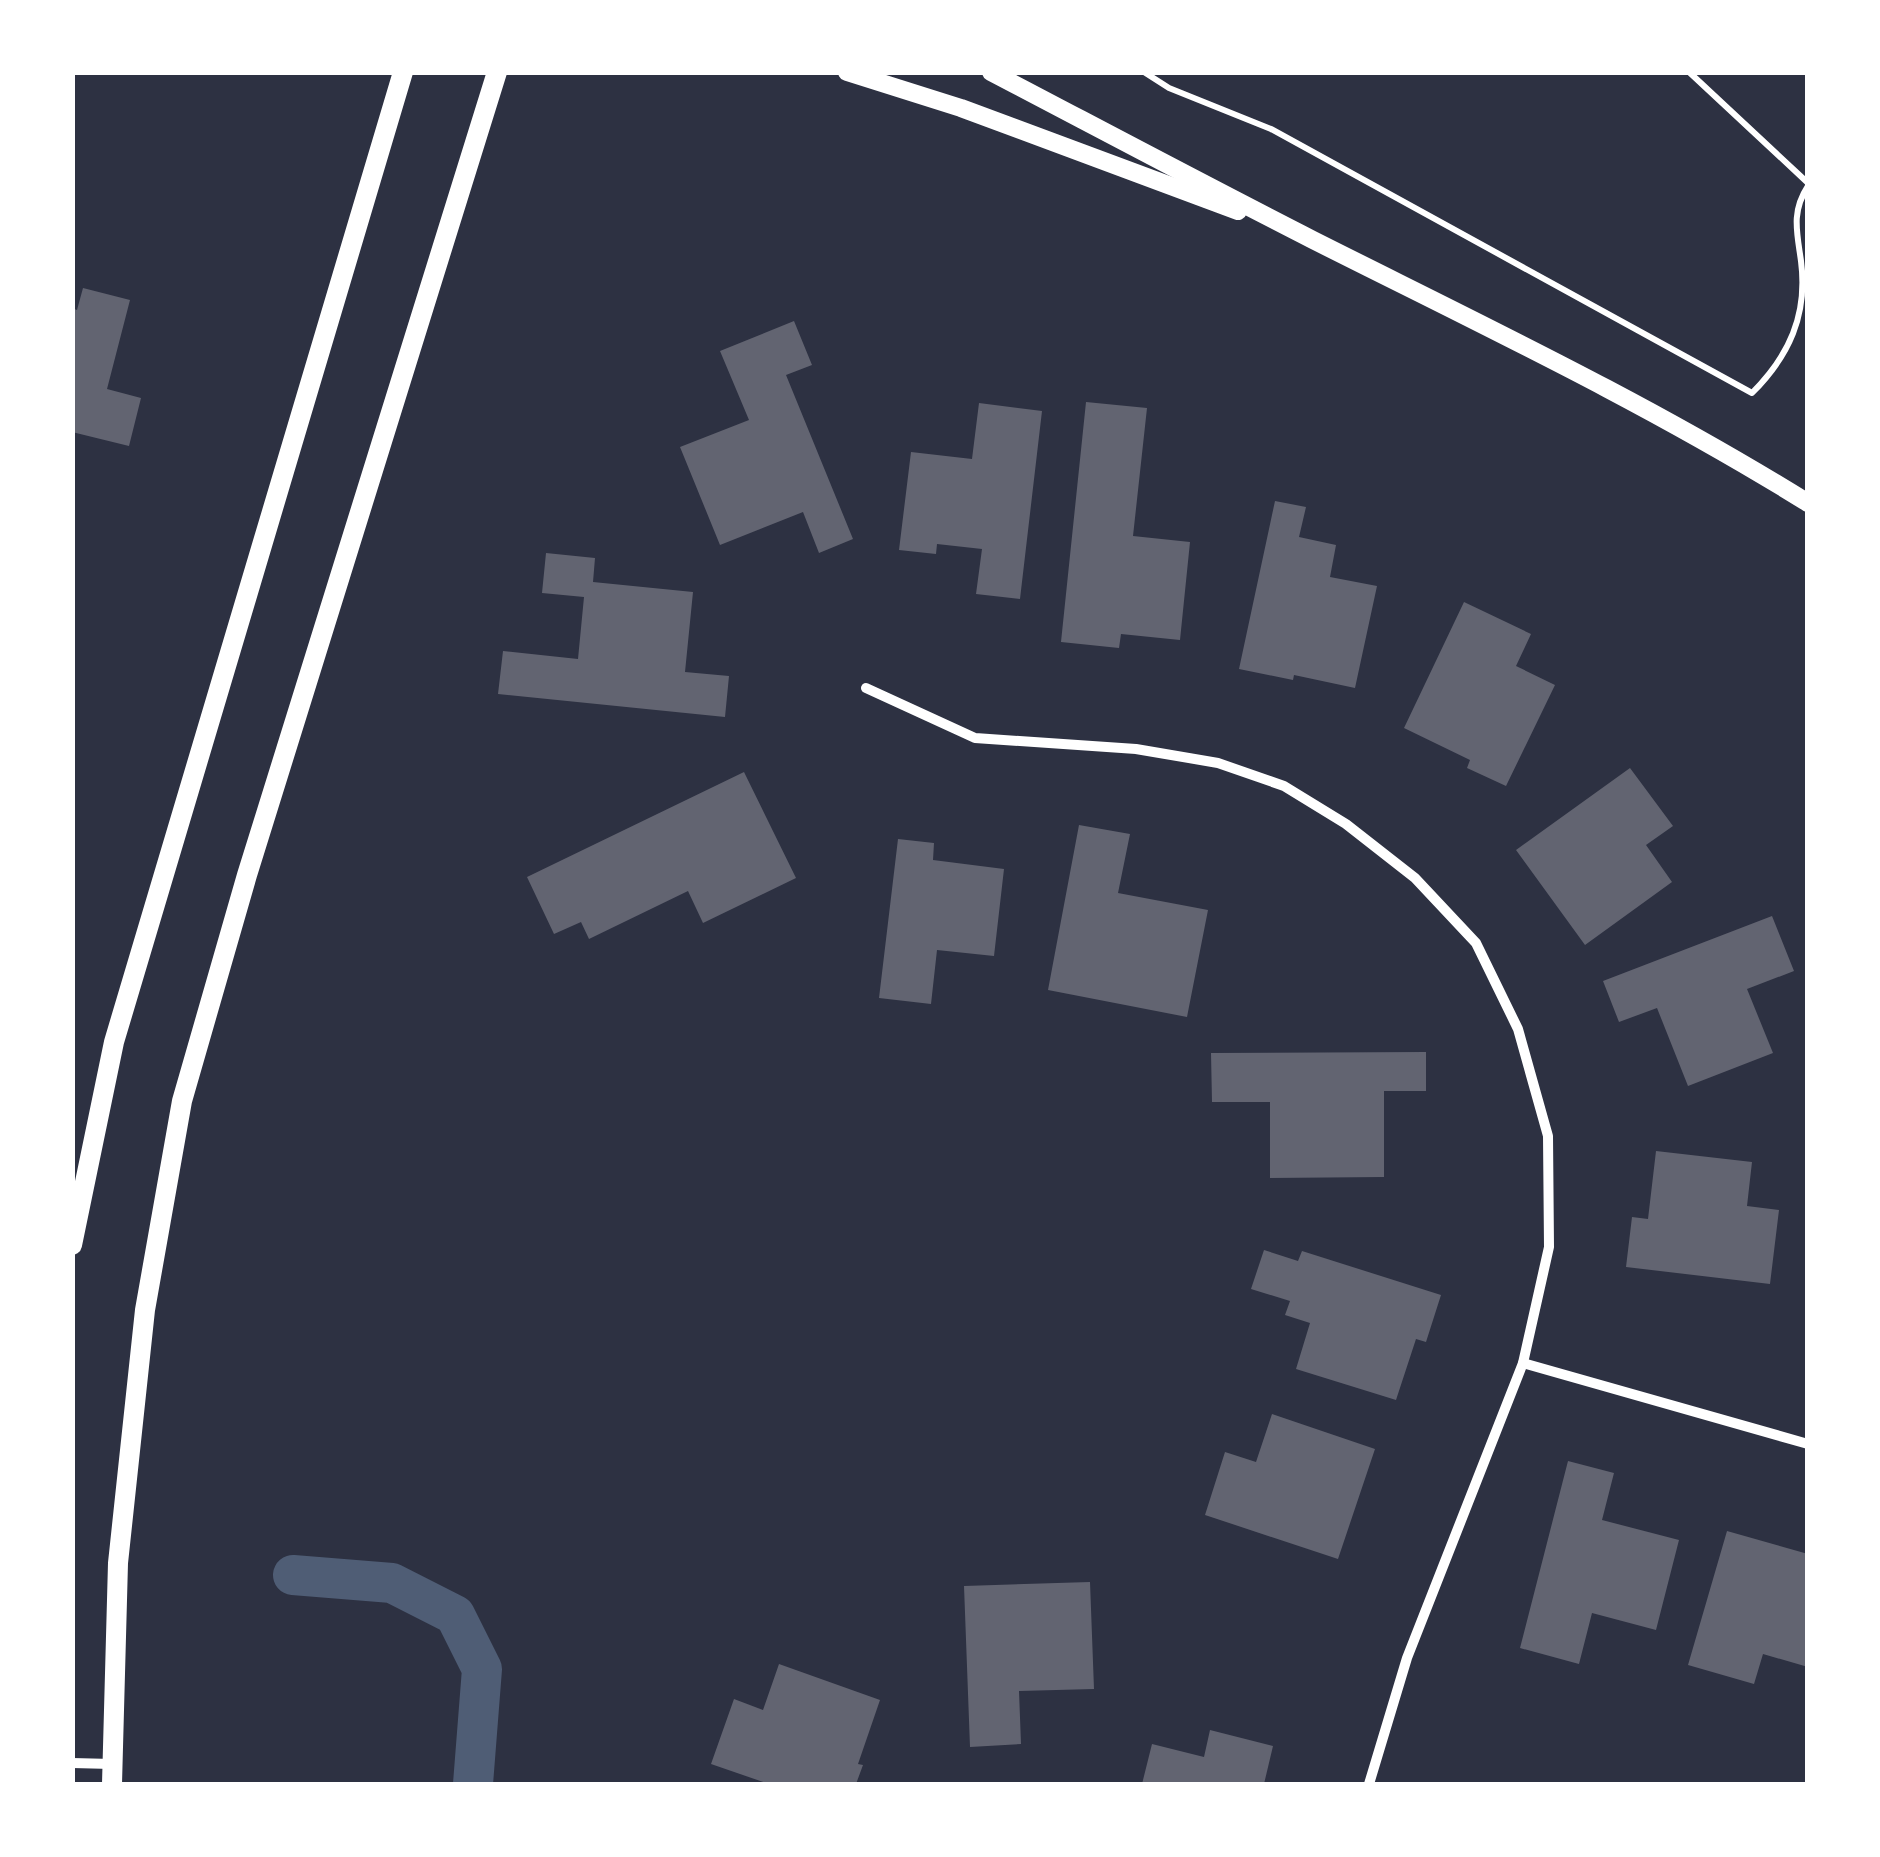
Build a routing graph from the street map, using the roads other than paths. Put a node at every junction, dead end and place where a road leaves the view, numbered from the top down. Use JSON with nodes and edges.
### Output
{"nodes":[{"id":1,"x":403,"y":72,"type":"edge"},
{"id":2,"x":497,"y":72,"type":"edge"},
{"id":3,"x":847,"y":72,"type":"edge"},
{"id":4,"x":990,"y":72,"type":"edge"},
{"id":5,"x":1312,"y":239,"type":"junction"},
{"id":6,"x":1808,"y":503,"type":"edge"},
{"id":7,"x":866,"y":688,"type":"dead end"},
{"id":8,"x":72,"y":1245,"type":"edge"},
{"id":9,"x":1523,"y":1363,"type":"junction"},
{"id":10,"x":1808,"y":1444,"type":"edge"},
{"id":11,"x":72,"y":1763,"type":"edge"},
{"id":12,"x":112,"y":1774,"type":"edge"},
{"id":13,"x":1369,"y":1784,"type":"edge"}],
"edges":[{"from":1,"to":8,"type":"main road"},
{"from":2,"to":12,"type":"main road"},
{"from":3,"to":5,"type":"street"},
{"from":4,"to":5,"type":"street"},
{"from":5,"to":6,"type":"street"},
{"from":7,"to":9,"type":"street"},
{"from":9,"to":10,"type":"street"},
{"from":9,"to":13,"type":"street"},
{"from":11,"to":12,"type":"street"}]}
